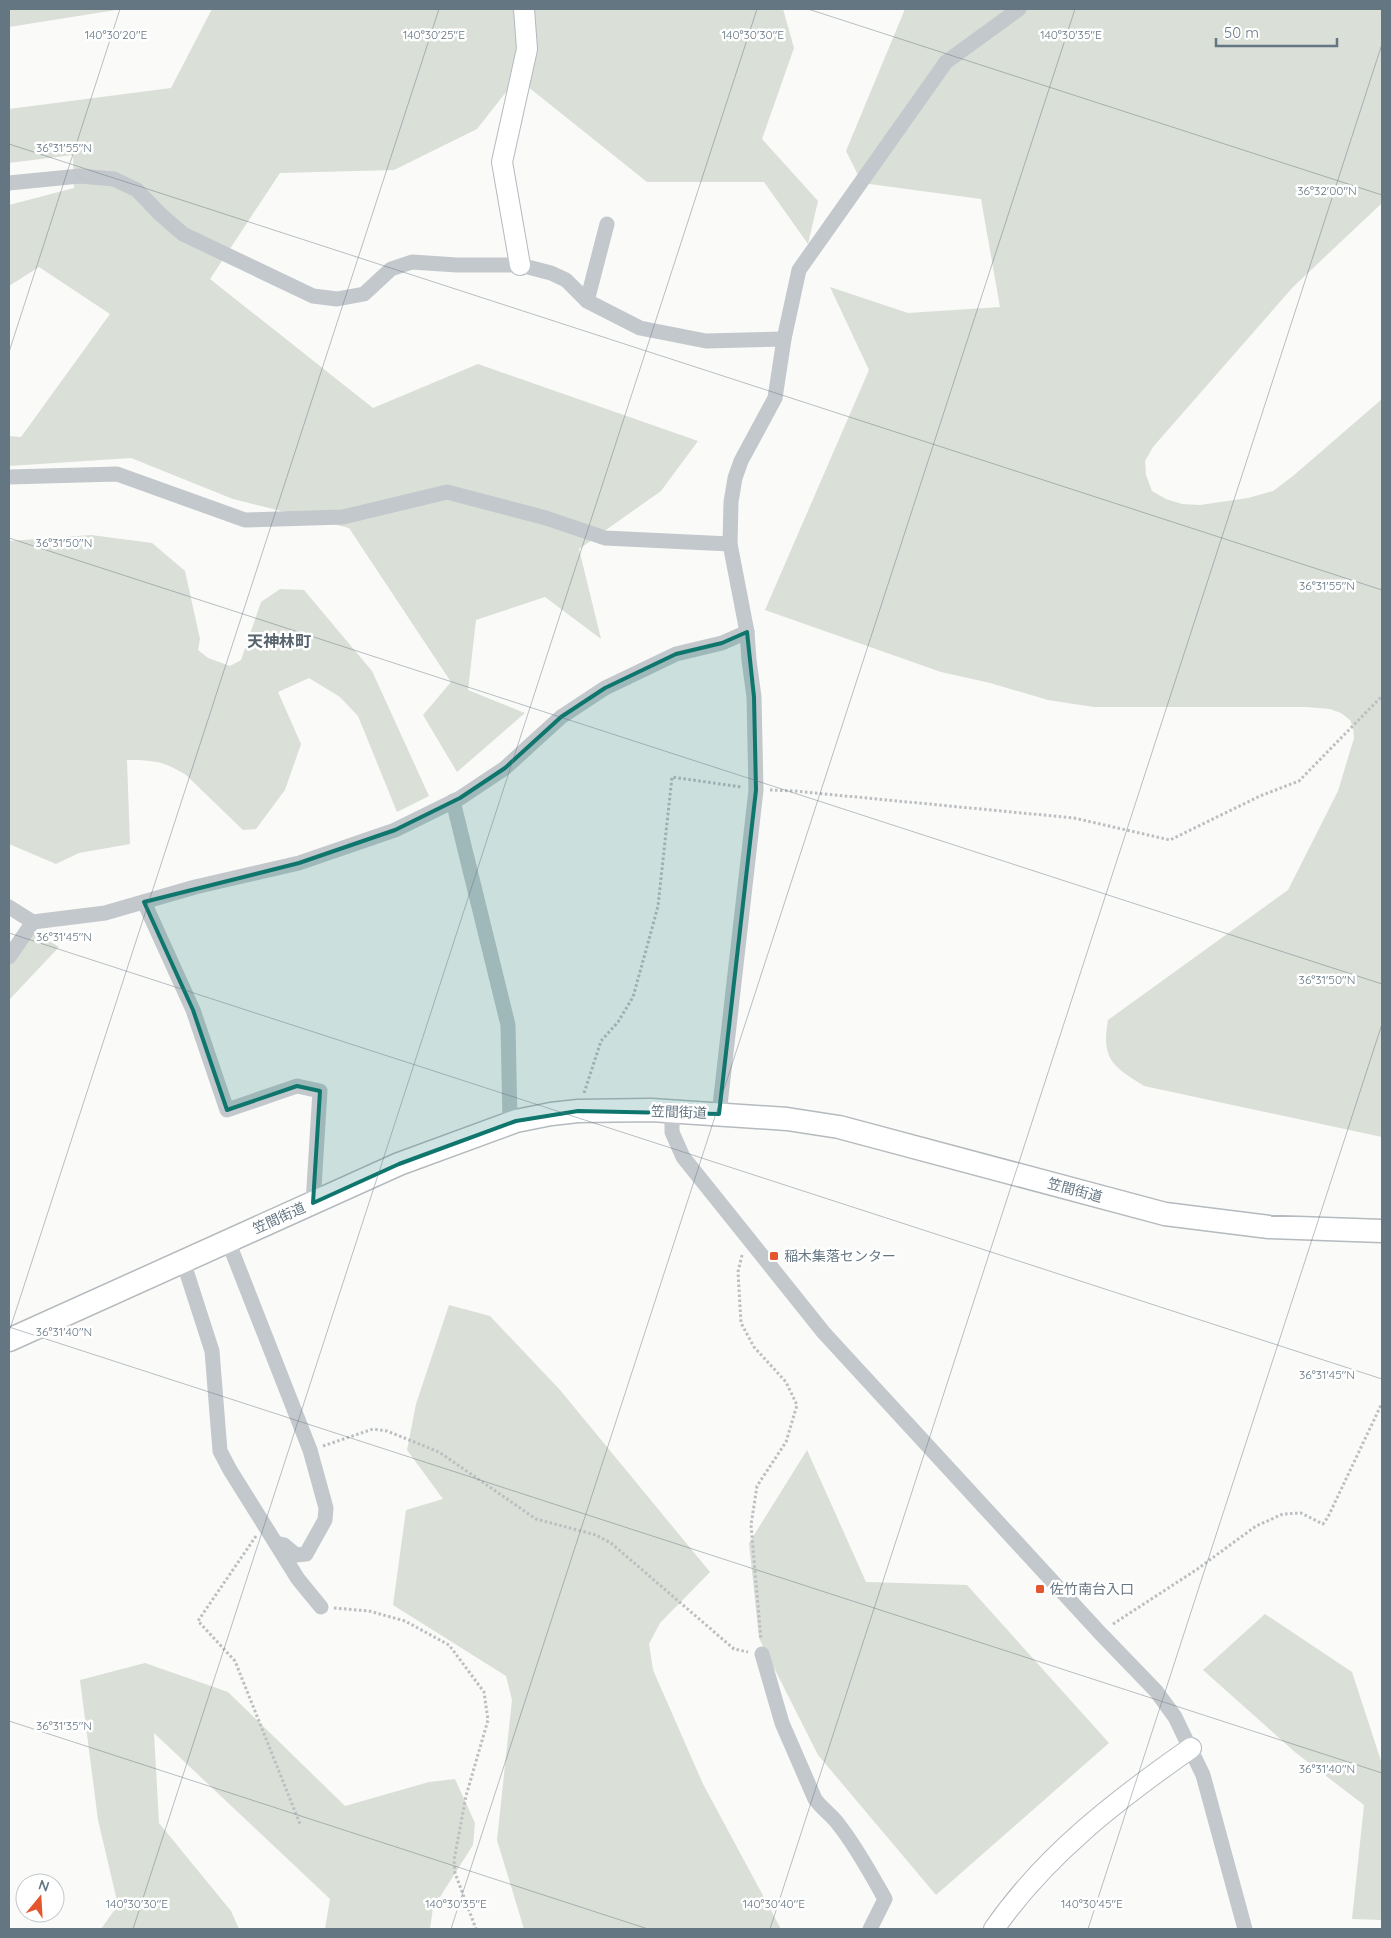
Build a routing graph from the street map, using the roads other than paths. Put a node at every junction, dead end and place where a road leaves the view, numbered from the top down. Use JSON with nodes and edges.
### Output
{"nodes":[{"id":1,"x":524,"y":9,"type":"edge"},
{"id":2,"x":1019,"y":9,"type":"edge"},
{"id":3,"x":9,"y":183,"type":"edge"},
{"id":4,"x":607,"y":224,"type":"dead end"},
{"id":5,"x":520,"y":264,"type":"junction"},
{"id":6,"x":587,"y":301,"type":"junction"},
{"id":7,"x":784,"y":340,"type":"junction"},
{"id":8,"x":9,"y":477,"type":"edge"},
{"id":9,"x":730,"y":544,"type":"junction"},
{"id":10,"x":747,"y":632,"type":"junction"},
{"id":11,"x":453,"y":802,"type":"junction"},
{"id":12,"x":144,"y":902,"type":"junction"},
{"id":13,"x":9,"y":907,"type":"edge"},
{"id":14,"x":33,"y":922,"type":"junction"},
{"id":15,"x":9,"y":958,"type":"edge"},
{"id":16,"x":672,"y":1111,"type":"junction"},
{"id":17,"x":719,"y":1114,"type":"junction"},
{"id":18,"x":510,"y":1123,"type":"junction"},
{"id":19,"x":313,"y":1203,"type":"junction"},
{"id":20,"x":1382,"y":1231,"type":"edge"},
{"id":21,"x":228,"y":1241,"type":"junction"},
{"id":22,"x":183,"y":1261,"type":"junction"},
{"id":23,"x":9,"y":1340,"type":"edge"},
{"id":24,"x":276,"y":1544,"type":"junction"},
{"id":25,"x":321,"y":1607,"type":"road end"},
{"id":26,"x":762,"y":1654,"type":"road end"},
{"id":27,"x":1191,"y":1748,"type":"junction"},
{"id":28,"x":870,"y":1929,"type":"edge"},
{"id":29,"x":994,"y":1929,"type":"edge"},
{"id":30,"x":1245,"y":1929,"type":"edge"}],
"edges":[{"from":1,"to":5,"type":"street"},
{"from":2,"to":7,"type":"street"},
{"from":3,"to":5,"type":"street"},
{"from":4,"to":6,"type":"street"},
{"from":5,"to":6,"type":"street"},
{"from":6,"to":7,"type":"street"},
{"from":7,"to":9,"type":"street"},
{"from":8,"to":9,"type":"street"},
{"from":9,"to":10,"type":"street"},
{"from":10,"to":11,"type":"street"},
{"from":10,"to":17,"type":"street"},
{"from":11,"to":12,"type":"street"},
{"from":11,"to":18,"type":"street"},
{"from":12,"to":14,"type":"street"},
{"from":12,"to":19,"type":"street"},
{"from":13,"to":14,"type":"street"},
{"from":14,"to":15,"type":"street"},
{"from":16,"to":17,"type":"main road","name":"笠間街道"},
{"from":16,"to":18,"type":"main road","name":"笠間街道"},
{"from":16,"to":27,"type":"street"},
{"from":17,"to":20,"type":"main road","name":"笠間街道"},
{"from":18,"to":19,"type":"main road","name":"笠間街道"},
{"from":19,"to":21,"type":"main road","name":"笠間街道"},
{"from":21,"to":22,"type":"main road","name":"笠間街道"},
{"from":21,"to":24,"type":"street"},
{"from":22,"to":23,"type":"main road","name":"笠間街道"},
{"from":22,"to":24,"type":"street"},
{"from":24,"to":25,"type":"street"},
{"from":26,"to":28,"type":"street"},
{"from":27,"to":29,"type":"street"},
{"from":27,"to":30,"type":"street"}]}
